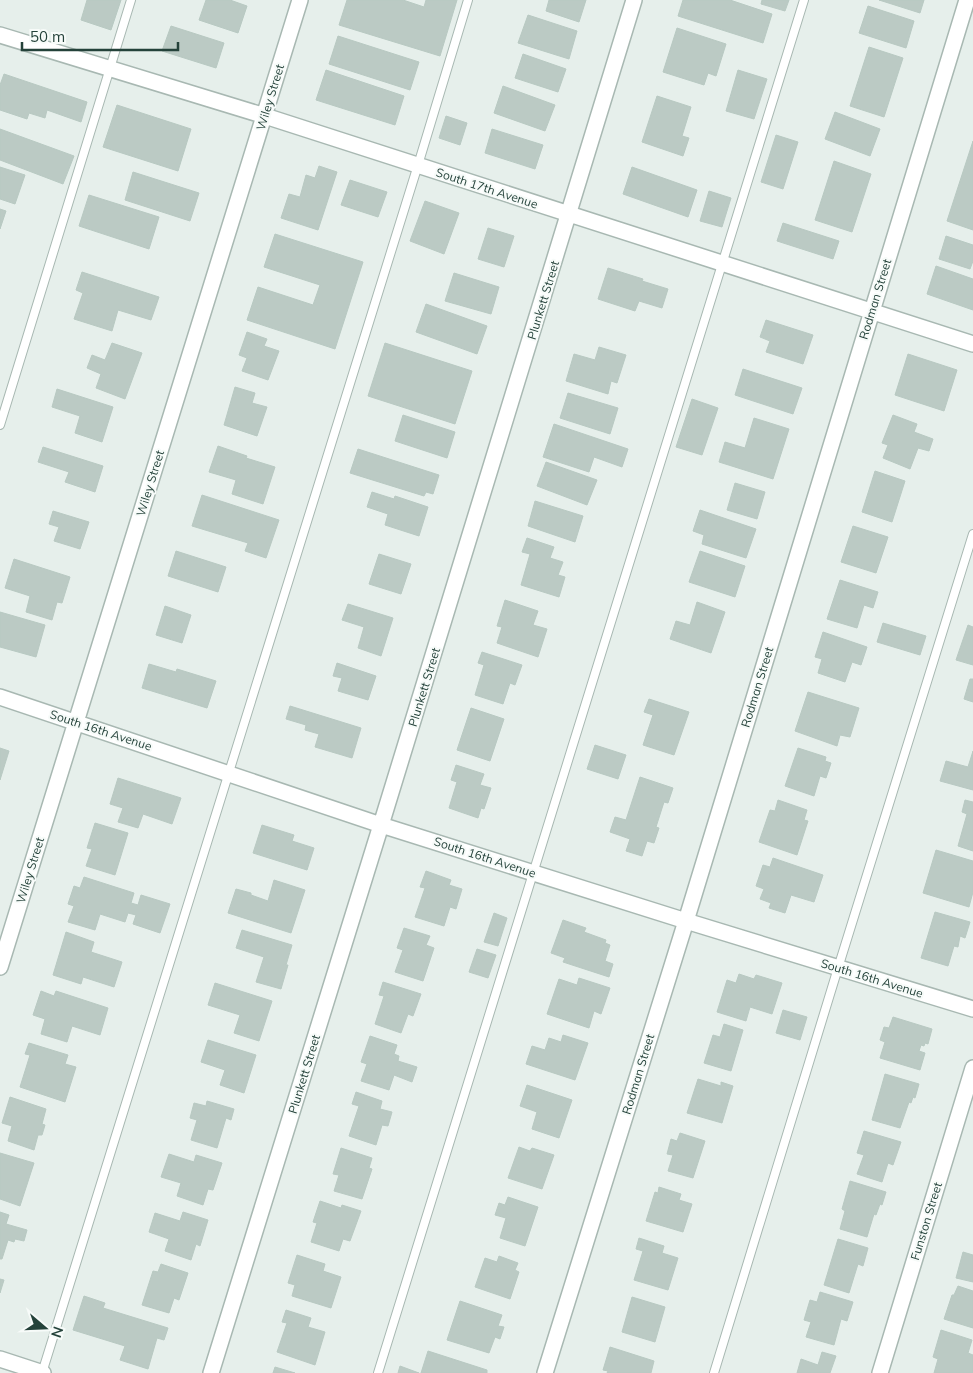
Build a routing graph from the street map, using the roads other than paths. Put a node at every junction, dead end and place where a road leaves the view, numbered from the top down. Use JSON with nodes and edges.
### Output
{"nodes":[{"id":1,"x":130,"y":0,"type":"edge"},
{"id":2,"x":300,"y":0,"type":"edge"},
{"id":3,"x":468,"y":0,"type":"edge"},
{"id":4,"x":634,"y":0,"type":"edge"},
{"id":5,"x":804,"y":0,"type":"edge"},
{"id":6,"x":967,"y":0,"type":"edge"},
{"id":7,"x":0,"y":35,"type":"edge"},
{"id":8,"x":110,"y":68,"type":"junction"},
{"id":9,"x":265,"y":116,"type":"junction"},
{"id":10,"x":418,"y":166,"type":"junction"},
{"id":11,"x":569,"y":214,"type":"junction"},
{"id":12,"x":722,"y":263,"type":"junction"},
{"id":13,"x":872,"y":311,"type":"junction"},
{"id":14,"x":973,"y":344,"type":"edge"},
{"id":15,"x":0,"y":426,"type":"edge"},
{"id":16,"x":973,"y":534,"type":"edge"},
{"id":17,"x":0,"y":697,"type":"edge"},
{"id":18,"x":75,"y":722,"type":"junction"},
{"id":19,"x":230,"y":773,"type":"junction"},
{"id":20,"x":381,"y":824,"type":"junction"},
{"id":21,"x":534,"y":873,"type":"junction"},
{"id":22,"x":686,"y":921,"type":"junction"},
{"id":23,"x":0,"y":967,"type":"edge"},
{"id":24,"x":838,"y":968,"type":"junction"},
{"id":25,"x":973,"y":1009,"type":"edge"},
{"id":26,"x":973,"y":1068,"type":"edge"},
{"id":27,"x":0,"y":1359,"type":"edge"},
{"id":28,"x":43,"y":1373,"type":"edge"},
{"id":29,"x":211,"y":1373,"type":"edge"},
{"id":30,"x":378,"y":1373,"type":"edge"},
{"id":31,"x":545,"y":1373,"type":"edge"},
{"id":32,"x":714,"y":1373,"type":"edge"},
{"id":33,"x":880,"y":1373,"type":"edge"}],
"edges":[{"from":1,"to":8,"type":"lane"},
{"from":2,"to":9,"type":"street","name":"Wiley Street"},
{"from":3,"to":10,"type":"lane"},
{"from":4,"to":11,"type":"street","name":"Plunkett Street"},
{"from":5,"to":12,"type":"lane"},
{"from":6,"to":13,"type":"street","name":"Rodman Street"},
{"from":7,"to":8,"type":"street","name":"South 17th Avenue"},
{"from":8,"to":9,"type":"street","name":"South 17th Avenue"},
{"from":8,"to":15,"type":"lane"},
{"from":9,"to":10,"type":"street","name":"South 17th Avenue"},
{"from":9,"to":18,"type":"street","name":"Wiley Street"},
{"from":10,"to":11,"type":"street","name":"South 17th Avenue"},
{"from":10,"to":19,"type":"lane"},
{"from":11,"to":12,"type":"street","name":"South 17th Avenue"},
{"from":11,"to":20,"type":"street","name":"Plunkett Street"},
{"from":12,"to":13,"type":"street","name":"South 17th Avenue"},
{"from":12,"to":21,"type":"lane"},
{"from":13,"to":14,"type":"street","name":"South 17th Avenue"},
{"from":13,"to":22,"type":"street","name":"Rodman Street"},
{"from":16,"to":24,"type":"lane"},
{"from":17,"to":18,"type":"street","name":"South 16th Avenue"},
{"from":18,"to":19,"type":"street","name":"South 16th Avenue"},
{"from":18,"to":23,"type":"street","name":"Wiley Street"},
{"from":19,"to":20,"type":"street","name":"South 16th Avenue"},
{"from":19,"to":28,"type":"lane"},
{"from":20,"to":21,"type":"street","name":"South 16th Avenue"},
{"from":20,"to":29,"type":"street","name":"Plunkett Street"},
{"from":21,"to":22,"type":"street","name":"South 16th Avenue"},
{"from":21,"to":30,"type":"lane"},
{"from":22,"to":24,"type":"street","name":"South 16th Avenue"},
{"from":22,"to":31,"type":"street","name":"Rodman Street"},
{"from":24,"to":25,"type":"street","name":"South 16th Avenue"},
{"from":24,"to":32,"type":"lane"},
{"from":26,"to":33,"type":"street","name":"Funston Street"},
{"from":27,"to":28,"type":"street"}]}
